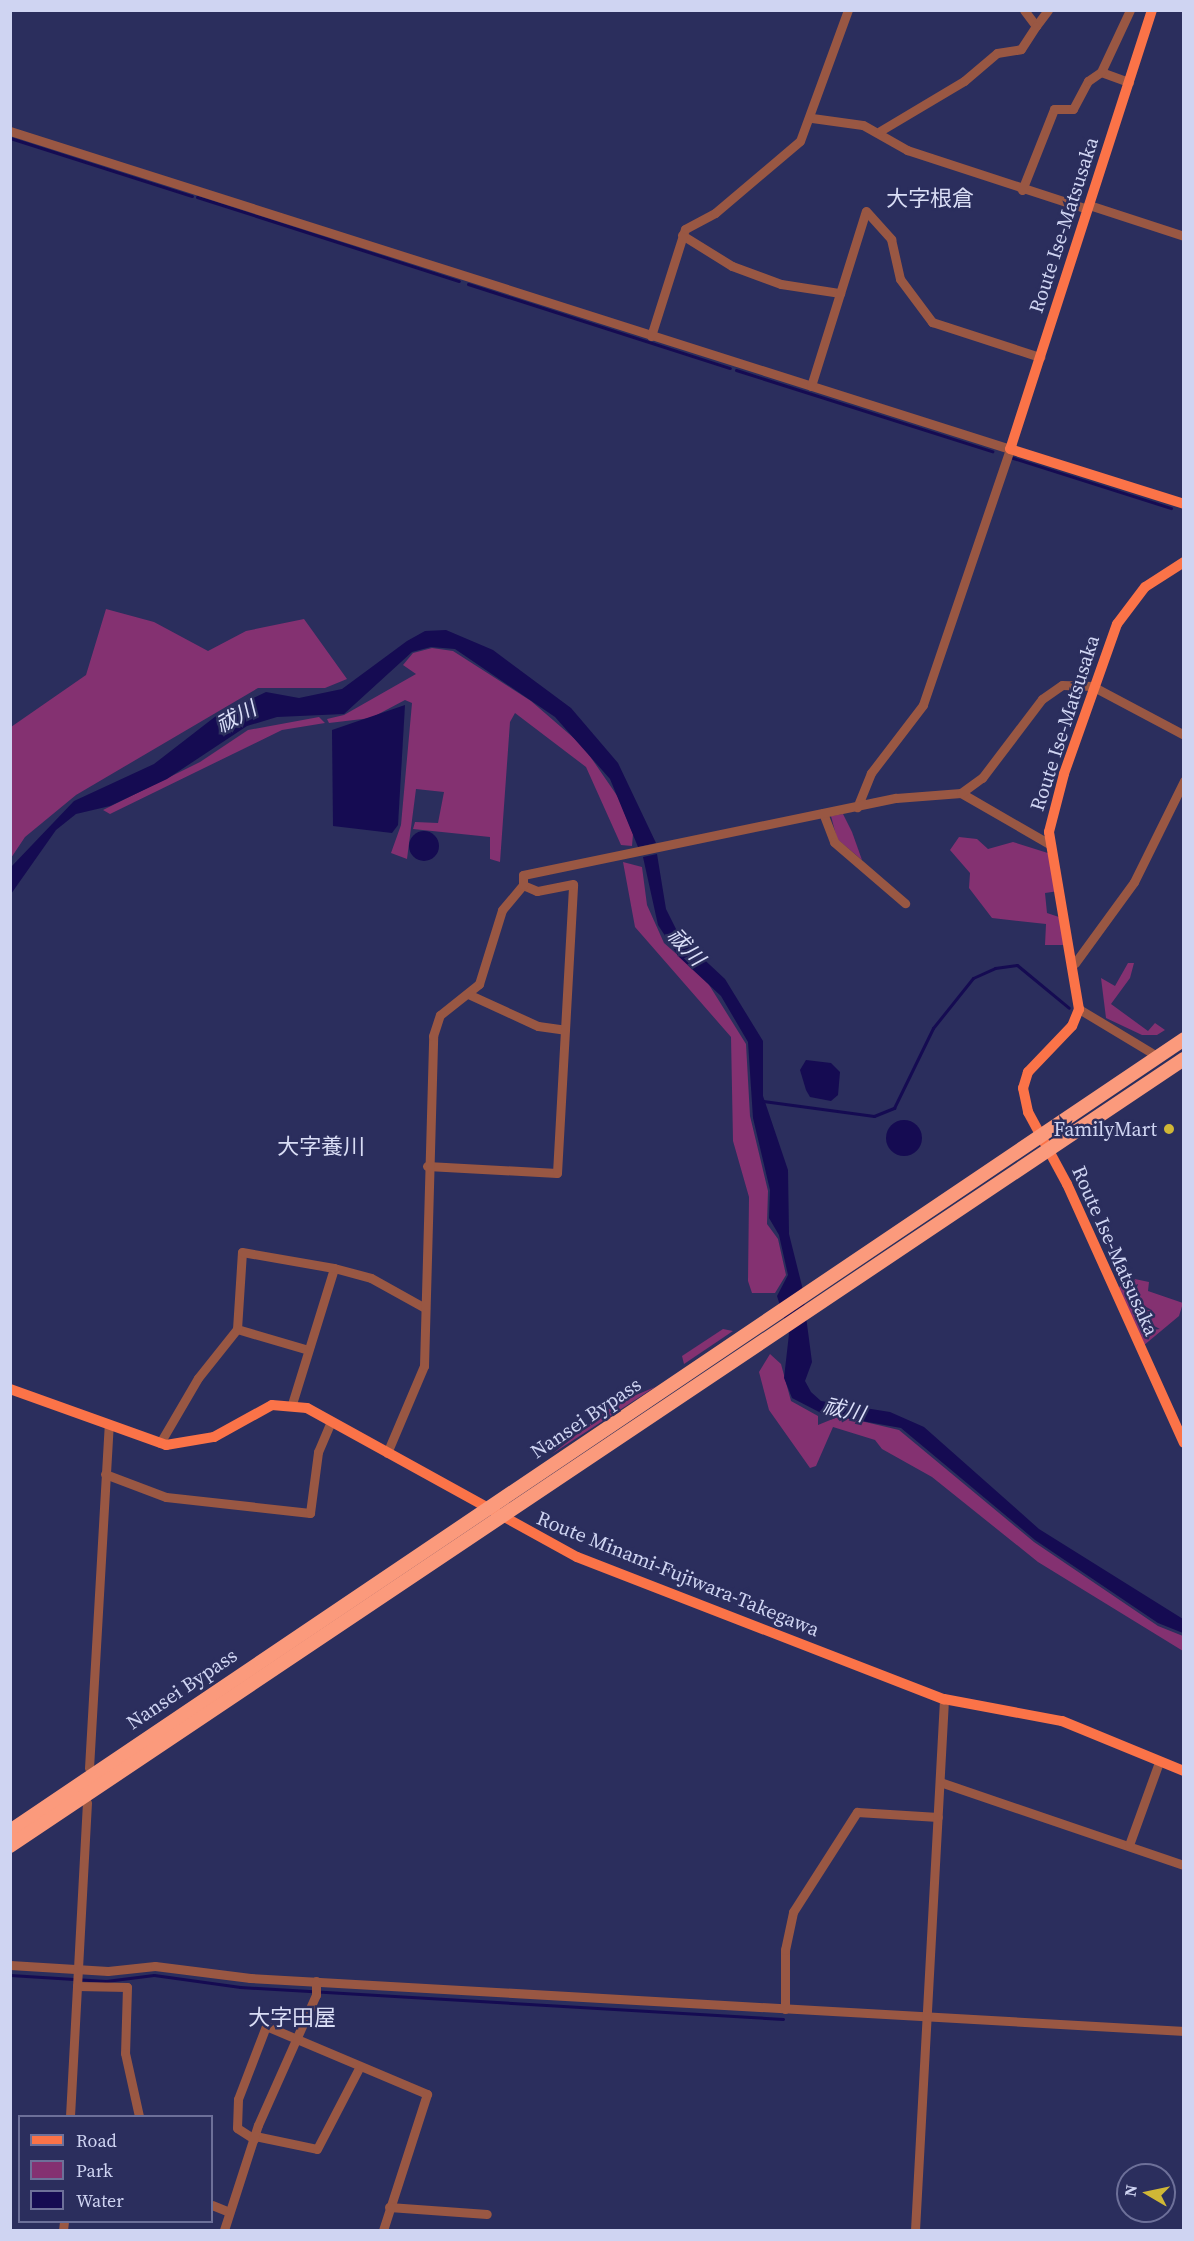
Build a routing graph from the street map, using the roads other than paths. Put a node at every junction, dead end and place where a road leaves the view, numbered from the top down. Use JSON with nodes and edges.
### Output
{"nodes":[{"id":1,"x":848,"y":10,"type":"edge"},
{"id":2,"x":1024,"y":10,"type":"edge"},
{"id":3,"x":1048,"y":10,"type":"edge"},
{"id":4,"x":1130,"y":10,"type":"edge"},
{"id":5,"x":1152,"y":10,"type":"edge"},
{"id":6,"x":1036,"y":27,"type":"junction"},
{"id":7,"x":1101,"y":72,"type":"junction"},
{"id":8,"x":1129,"y":82,"type":"junction"},
{"id":9,"x":812,"y":118,"type":"junction"},
{"id":10,"x":10,"y":131,"type":"edge"},
{"id":11,"x":880,"y":131,"type":"junction"},
{"id":12,"x":1022,"y":190,"type":"junction"},
{"id":13,"x":1088,"y":207,"type":"junction"},
{"id":14,"x":682,"y":235,"type":"junction"},
{"id":15,"x":1184,"y":236,"type":"edge"},
{"id":16,"x":840,"y":293,"type":"junction"},
{"id":17,"x":651,"y":336,"type":"junction"},
{"id":18,"x":1040,"y":357,"type":"junction"},
{"id":19,"x":811,"y":386,"type":"junction"},
{"id":20,"x":1010,"y":449,"type":"junction"},
{"id":21,"x":1184,"y":504,"type":"edge"},
{"id":22,"x":1184,"y":562,"type":"edge"},
{"id":23,"x":1092,"y":686,"type":"junction"},
{"id":24,"x":1184,"y":735,"type":"edge"},
{"id":25,"x":1184,"y":781,"type":"edge"},
{"id":26,"x":961,"y":793,"type":"junction"},
{"id":27,"x":857,"y":807,"type":"junction"},
{"id":28,"x":823,"y":813,"type":"junction"},
{"id":29,"x":1051,"y":845,"type":"junction"},
{"id":30,"x":523,"y":885,"type":"junction"},
{"id":31,"x":905,"y":903,"type":"dead end"},
{"id":32,"x":1075,"y":963,"type":"junction"},
{"id":33,"x":468,"y":994,"type":"junction"},
{"id":34,"x":1079,"y":1009,"type":"junction"},
{"id":35,"x":565,"y":1029,"type":"junction"},
{"id":36,"x":1184,"y":1039,"type":"edge"},
{"id":37,"x":1157,"y":1056,"type":"junction"},
{"id":38,"x":1180,"y":1065,"type":"edge"},
{"id":39,"x":1041,"y":1134,"type":"junction"},
{"id":40,"x":1050,"y":1149,"type":"junction"},
{"id":41,"x":427,"y":1166,"type":"junction"},
{"id":42,"x":864,"y":1263,"type":"junction"},
{"id":43,"x":334,"y":1268,"type":"junction"},
{"id":44,"x":425,"y":1308,"type":"junction"},
{"id":45,"x":237,"y":1329,"type":"junction"},
{"id":46,"x":305,"y":1349,"type":"junction"},
{"id":47,"x":736,"y":1349,"type":"junction"},
{"id":48,"x":10,"y":1389,"type":"edge"},
{"id":49,"x":292,"y":1404,"type":"junction"},
{"id":50,"x":331,"y":1422,"type":"junction"},
{"id":51,"x":109,"y":1426,"type":"junction"},
{"id":52,"x":160,"y":1443,"type":"junction"},
{"id":53,"x":1184,"y":1443,"type":"edge"},
{"id":54,"x":387,"y":1453,"type":"junction"},
{"id":55,"x":105,"y":1474,"type":"junction"},
{"id":56,"x":484,"y":1510,"type":"junction"},
{"id":57,"x":500,"y":1517,"type":"junction"},
{"id":58,"x":944,"y":1699,"type":"junction"},
{"id":59,"x":1159,"y":1762,"type":"junction"},
{"id":60,"x":89,"y":1767,"type":"dead end"},
{"id":61,"x":1184,"y":1771,"type":"edge"},
{"id":62,"x":940,"y":1782,"type":"junction"},
{"id":63,"x":87,"y":1802,"type":"dead end"},
{"id":64,"x":938,"y":1817,"type":"junction"},
{"id":65,"x":10,"y":1831,"type":"edge"},
{"id":66,"x":1128,"y":1845,"type":"junction"},
{"id":67,"x":10,"y":1846,"type":"edge"},
{"id":68,"x":1184,"y":1865,"type":"edge"},
{"id":69,"x":10,"y":1965,"type":"edge"},
{"id":70,"x":77,"y":1978,"type":"junction"},
{"id":71,"x":316,"y":1988,"type":"junction"},
{"id":72,"x":785,"y":2009,"type":"junction"},
{"id":73,"x":927,"y":2017,"type":"junction"},
{"id":74,"x":1184,"y":2031,"type":"edge"},
{"id":75,"x":298,"y":2040,"type":"junction"},
{"id":76,"x":358,"y":2068,"type":"junction"},
{"id":77,"x":70,"y":2115,"type":"edge"},
{"id":78,"x":139,"y":2115,"type":"edge"},
{"id":79,"x":254,"y":2138,"type":"junction"},
{"id":80,"x":213,"y":2205,"type":"edge"},
{"id":81,"x":389,"y":2207,"type":"junction"},
{"id":82,"x":229,"y":2212,"type":"junction"},
{"id":83,"x":487,"y":2214,"type":"dead end"},
{"id":84,"x":224,"y":2230,"type":"edge"},
{"id":85,"x":383,"y":2230,"type":"edge"},
{"id":86,"x":915,"y":2230,"type":"edge"}],
"edges":[{"from":1,"to":9,"type":"street"},
{"from":2,"to":6,"type":"street"},
{"from":3,"to":6,"type":"street"},
{"from":4,"to":7,"type":"street"},
{"from":5,"to":8,"type":"main road","name":"Route Ise-Matsusaka"},
{"from":6,"to":11,"type":"street"},
{"from":7,"to":8,"type":"street"},
{"from":7,"to":12,"type":"street"},
{"from":8,"to":13,"type":"main road","name":"Route Ise-Matsusaka"},
{"from":9,"to":11,"type":"street"},
{"from":9,"to":14,"type":"street"},
{"from":10,"to":17,"type":"street"},
{"from":11,"to":12,"type":"street"},
{"from":12,"to":13,"type":"street"},
{"from":13,"to":15,"type":"street"},
{"from":13,"to":18,"type":"main road","name":"Route Ise-Matsusaka"},
{"from":14,"to":16,"type":"street"},
{"from":14,"to":17,"type":"street"},
{"from":16,"to":18,"type":"street"},
{"from":16,"to":19,"type":"street"},
{"from":17,"to":19,"type":"street"},
{"from":18,"to":20,"type":"main road","name":"Route Ise-Matsusaka"},
{"from":19,"to":20,"type":"street"},
{"from":20,"to":21,"type":"main road"},
{"from":20,"to":27,"type":"street"},
{"from":22,"to":23,"type":"main road","name":"Route Ise-Matsusaka"},
{"from":23,"to":24,"type":"street"},
{"from":23,"to":26,"type":"street"},
{"from":23,"to":29,"type":"main road","name":"Route Ise-Matsusaka"},
{"from":25,"to":32,"type":"street"},
{"from":26,"to":27,"type":"street"},
{"from":26,"to":29,"type":"street"},
{"from":27,"to":28,"type":"street"},
{"from":28,"to":30,"type":"street"},
{"from":28,"to":31,"type":"street"},
{"from":29,"to":32,"type":"main road","name":"Route Ise-Matsusaka"},
{"from":30,"to":33,"type":"street"},
{"from":30,"to":35,"type":"street"},
{"from":32,"to":34,"type":"main road","name":"Route Ise-Matsusaka"},
{"from":33,"to":35,"type":"street"},
{"from":33,"to":41,"type":"street"},
{"from":34,"to":37,"type":"street"},
{"from":34,"to":39,"type":"main road","name":"Route Ise-Matsusaka"},
{"from":35,"to":41,"type":"street"},
{"from":36,"to":37,"type":"highway","name":"Nansei Bypass"},
{"from":37,"to":39,"type":"highway","name":"Nansei Bypass"},
{"from":38,"to":40,"type":"highway","name":"Nansei Bypass"},
{"from":39,"to":40,"type":"main road","name":"Route Ise-Matsusaka"},
{"from":39,"to":42,"type":"highway","name":"Nansei Bypass"},
{"from":40,"to":42,"type":"highway","name":"Nansei Bypass"},
{"from":40,"to":53,"type":"main road","name":"Route Ise-Matsusaka"},
{"from":41,"to":44,"type":"street"},
{"from":42,"to":47,"type":"highway","name":"Nansei Bypass"},
{"from":43,"to":44,"type":"street"},
{"from":43,"to":45,"type":"street"},
{"from":43,"to":46,"type":"street"},
{"from":44,"to":54,"type":"street"},
{"from":45,"to":46,"type":"street"},
{"from":45,"to":52,"type":"street"},
{"from":46,"to":49,"type":"street"},
{"from":47,"to":56,"type":"highway","name":"Nansei Bypass"},
{"from":47,"to":57,"type":"highway","name":"Nansei Bypass"},
{"from":48,"to":51,"type":"main road"},
{"from":49,"to":50,"type":"main road","name":"Route Minami-Fujiwara-Takegawa"},
{"from":49,"to":52,"type":"main road"},
{"from":50,"to":54,"type":"main road","name":"Route Minami-Fujiwara-Takegawa"},
{"from":50,"to":55,"type":"street"},
{"from":51,"to":52,"type":"main road"},
{"from":51,"to":55,"type":"street"},
{"from":54,"to":56,"type":"main road","name":"Route Minami-Fujiwara-Takegawa"},
{"from":55,"to":60,"type":"street"},
{"from":56,"to":57,"type":"main road","name":"Route Minami-Fujiwara-Takegawa"},
{"from":56,"to":65,"type":"highway","name":"Nansei Bypass"},
{"from":57,"to":58,"type":"main road","name":"Route Minami-Fujiwara-Takegawa"},
{"from":57,"to":67,"type":"highway","name":"Nansei Bypass"},
{"from":58,"to":59,"type":"main road","name":"Route Minami-Fujiwara-Takegawa"},
{"from":58,"to":62,"type":"street"},
{"from":59,"to":61,"type":"main road","name":"Route Minami-Fujiwara-Takegawa"},
{"from":59,"to":66,"type":"street"},
{"from":62,"to":64,"type":"street"},
{"from":62,"to":66,"type":"street"},
{"from":63,"to":70,"type":"street"},
{"from":64,"to":72,"type":"street"},
{"from":64,"to":73,"type":"street"},
{"from":66,"to":68,"type":"street"},
{"from":69,"to":70,"type":"street"},
{"from":70,"to":71,"type":"street"},
{"from":70,"to":77,"type":"street"},
{"from":70,"to":78,"type":"street"},
{"from":71,"to":72,"type":"street"},
{"from":71,"to":75,"type":"street"},
{"from":72,"to":73,"type":"street"},
{"from":73,"to":74,"type":"street"},
{"from":73,"to":86,"type":"street"},
{"from":75,"to":76,"type":"street"},
{"from":75,"to":79,"type":"street"},
{"from":75,"to":79,"type":"street"},
{"from":76,"to":79,"type":"street"},
{"from":76,"to":81,"type":"street"},
{"from":79,"to":82,"type":"street"},
{"from":80,"to":82,"type":"street"},
{"from":81,"to":83,"type":"street"},
{"from":81,"to":85,"type":"street"},
{"from":82,"to":84,"type":"street"}]}
